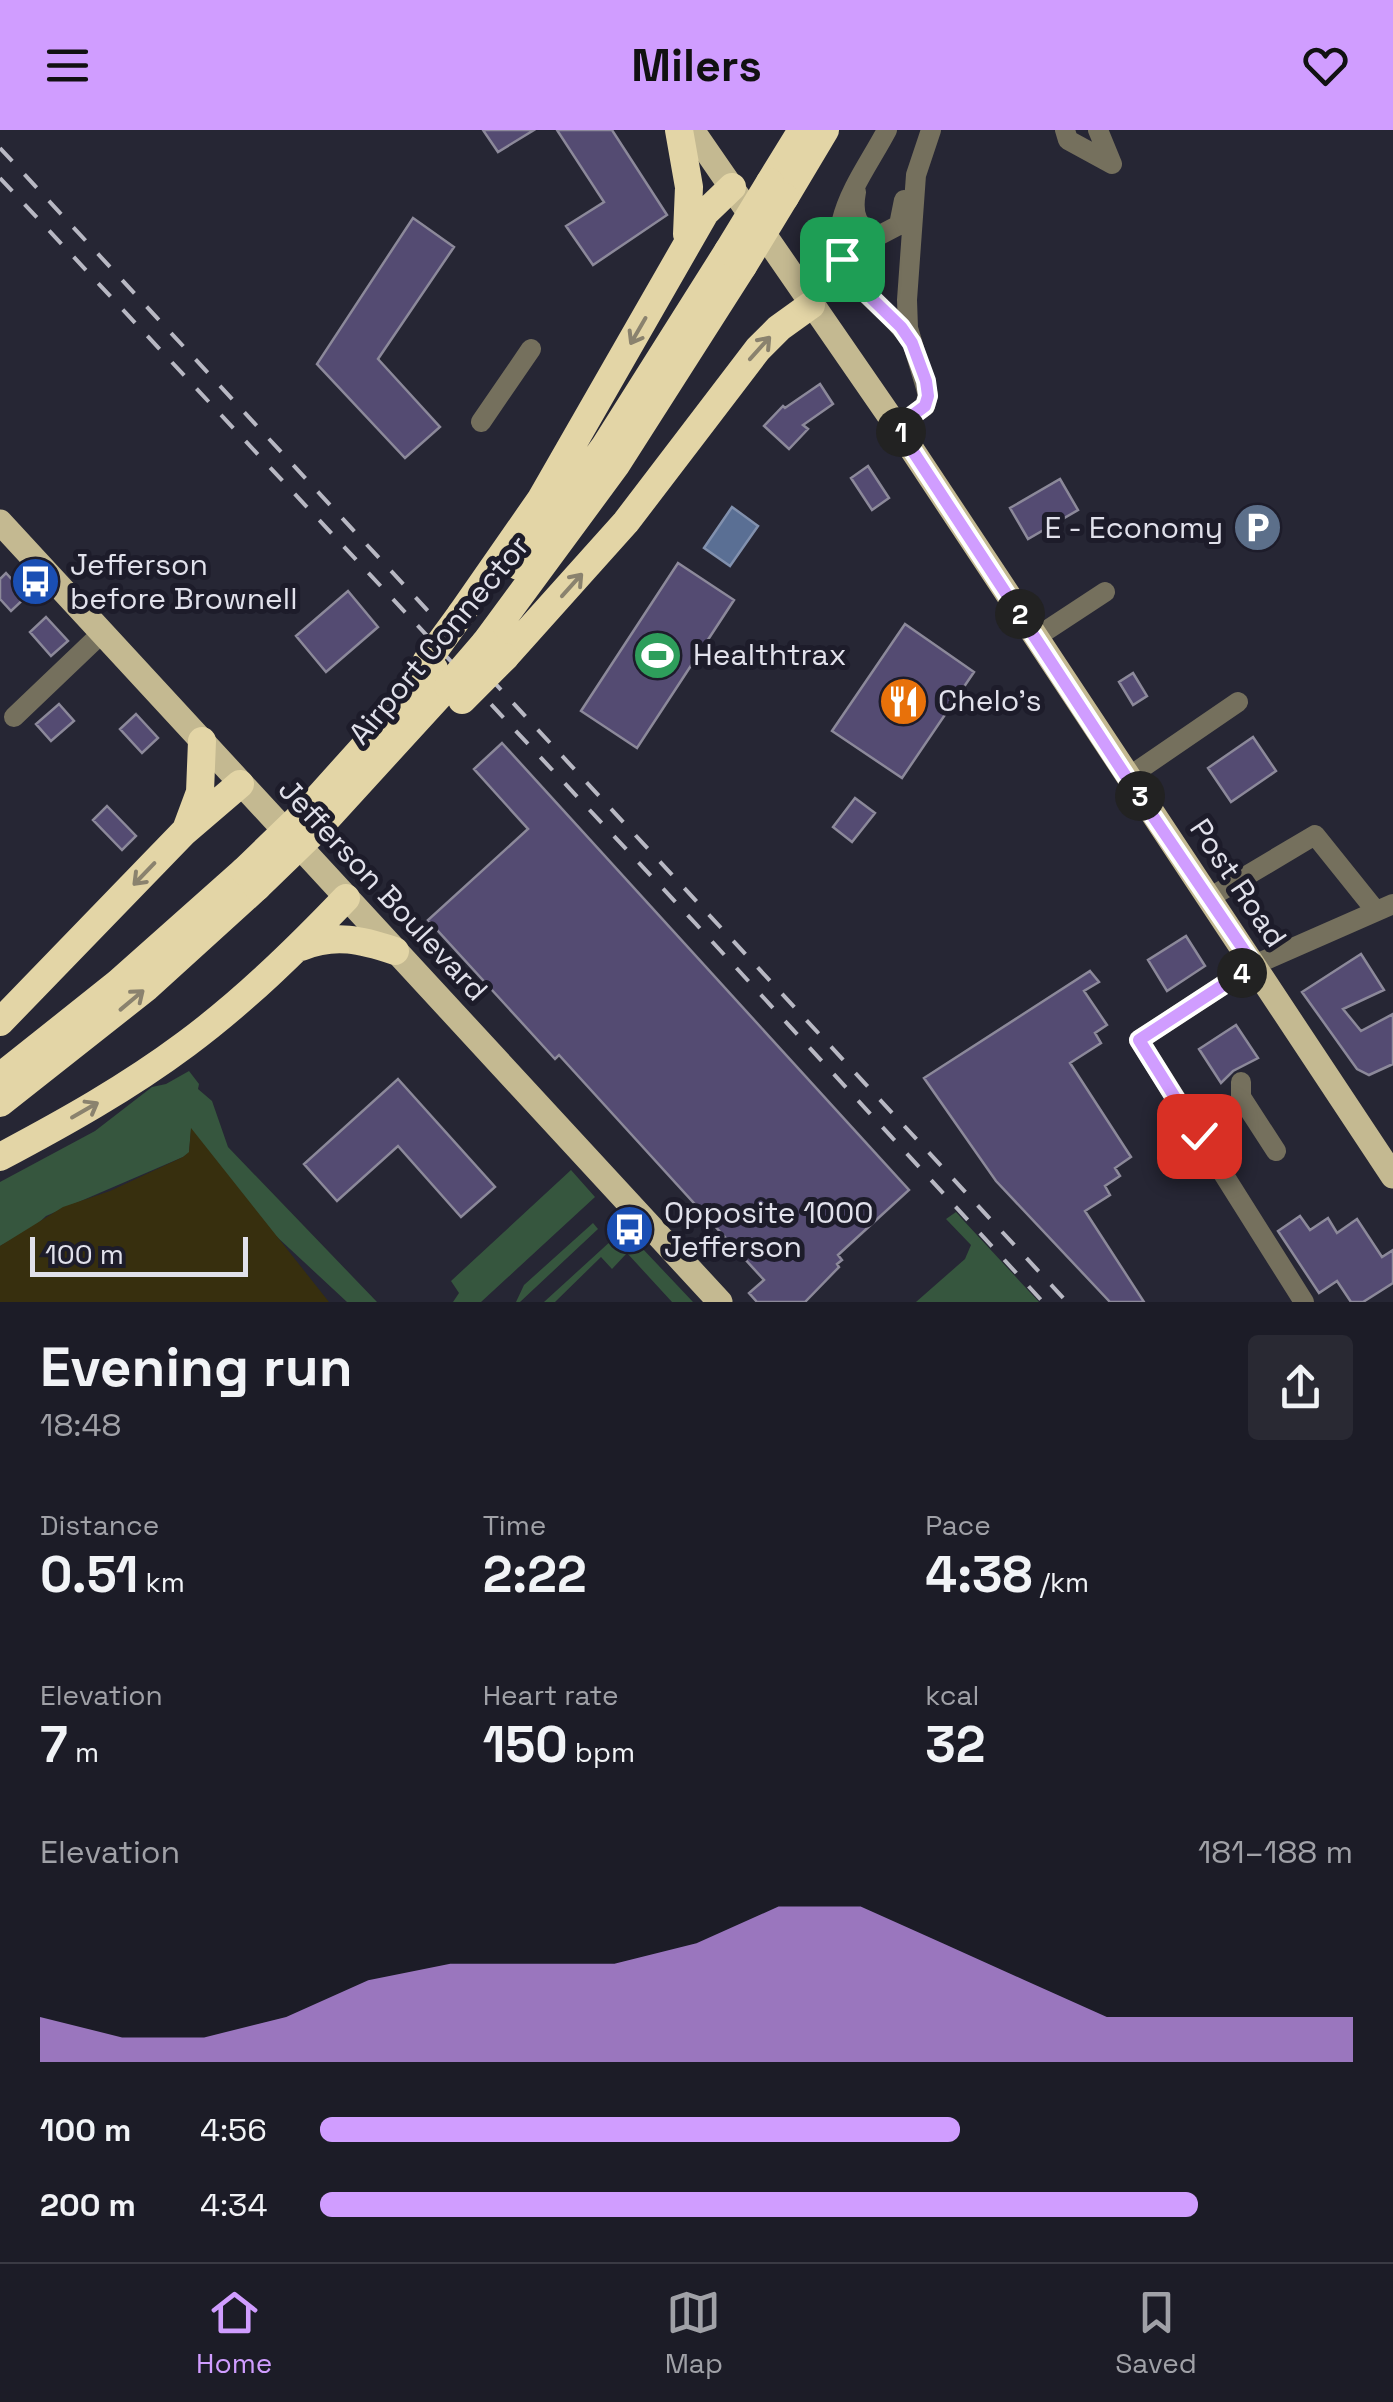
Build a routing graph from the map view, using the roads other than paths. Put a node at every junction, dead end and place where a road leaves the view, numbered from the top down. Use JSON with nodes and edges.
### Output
{"nodes":[{"id":1,"x":678,"y":130,"type":"edge"},
{"id":2,"x":692,"y":130,"type":"edge"},
{"id":3,"x":888,"y":130,"type":"edge"},
{"id":4,"x":917,"y":130,"type":"edge"},
{"id":5,"x":932,"y":130,"type":"edge"},
{"id":6,"x":1066,"y":130,"type":"edge"},
{"id":7,"x":1075,"y":130,"type":"edge"},
{"id":8,"x":1101,"y":130,"type":"edge"},
{"id":9,"x":817,"y":135,"type":"edge"},
{"id":10,"x":1112,"y":164,"type":"junction"},
{"id":11,"x":862,"y":176,"type":"junction"},
{"id":12,"x":732,"y":187,"type":"junction"},
{"id":13,"x":686,"y":246,"type":"junction"},
{"id":14,"x":810,"y":305,"type":"junction"},
{"id":15,"x":912,"y":343,"type":"junction"},
{"id":16,"x":531,"y":349,"type":"dead end"},
{"id":17,"x":481,"y":422,"type":"dead end"},
{"id":18,"x":897,"y":427,"type":"junction"},
{"id":19,"x":0,"y":522,"type":"edge"},
{"id":20,"x":1105,"y":592,"type":"dead end"},
{"id":21,"x":102,"y":632,"type":"junction"},
{"id":22,"x":481,"y":634,"type":"junction"},
{"id":23,"x":1036,"y":638,"type":"junction"},
{"id":24,"x":442,"y":679,"type":"junction"},
{"id":25,"x":1238,"y":702,"type":"dead end"},
{"id":26,"x":14,"y":717,"type":"dead end"},
{"id":27,"x":202,"y":741,"type":"junction"},
{"id":28,"x":1127,"y":778,"type":"junction"},
{"id":29,"x":240,"y":784,"type":"junction"},
{"id":30,"x":319,"y":817,"type":"junction"},
{"id":31,"x":184,"y":832,"type":"junction"},
{"id":32,"x":250,"y":879,"type":"junction"},
{"id":33,"x":346,"y":898,"type":"junction"},
{"id":34,"x":1209,"y":898,"type":"junction"},
{"id":35,"x":1384,"y":907,"type":"edge"},
{"id":36,"x":295,"y":950,"type":"junction"},
{"id":37,"x":395,"y":951,"type":"junction"},
{"id":38,"x":1254,"y":965,"type":"junction"},
{"id":39,"x":0,"y":1022,"type":"edge"},
{"id":40,"x":0,"y":1077,"type":"edge"},
{"id":41,"x":1241,"y":1082,"type":"dead end"},
{"id":42,"x":0,"y":1103,"type":"edge"},
{"id":43,"x":1276,"y":1152,"type":"dead end"},
{"id":44,"x":0,"y":1157,"type":"edge"},
{"id":45,"x":1393,"y":1176,"type":"edge"},
{"id":46,"x":720,"y":1302,"type":"edge"},
{"id":47,"x":1304,"y":1302,"type":"edge"}],
"edges":[{"from":1,"to":13,"type":"highway"},
{"from":2,"to":12,"type":"main road","name":"Post Road"},
{"from":3,"to":11,"type":"street"},
{"from":4,"to":11,"type":"street"},
{"from":5,"to":15,"type":"street"},
{"from":6,"to":10,"type":"street"},
{"from":7,"to":10,"type":"street"},
{"from":8,"to":10,"type":"street"},
{"from":9,"to":22,"type":"highway","name":"Airport Connector","bridge":true},
{"from":11,"to":15,"type":"street"},
{"from":12,"to":13,"type":"highway"},
{"from":12,"to":14,"type":"main road","name":"Post Road"},
{"from":13,"to":22,"type":"highway","one_way":true},
{"from":14,"to":18,"type":"main road","name":"Post Road"},
{"from":22,"to":14,"type":"highway","one_way":true},
{"from":15,"to":18,"type":"street"},
{"from":16,"to":17,"type":"street"},
{"from":18,"to":23,"type":"main road","name":"Post Road"},
{"from":19,"to":21,"type":"main road","name":"Jefferson Boulevard"},
{"from":20,"to":23,"type":"street"},
{"from":21,"to":26,"type":"street"},
{"from":21,"to":27,"type":"main road","name":"Jefferson Boulevard"},
{"from":22,"to":24,"type":"highway","bridge":true},
{"from":22,"to":24,"type":"highway","name":"Airport Connector"},
{"from":23,"to":28,"type":"main road","name":"Post Road"},
{"from":24,"to":30,"type":"highway","name":"Airport Connector"},
{"from":24,"to":30,"type":"highway"},
{"from":25,"to":28,"type":"street"},
{"from":27,"to":29,"type":"main road","name":"Jefferson Boulevard"},
{"from":27,"to":31,"type":"highway"},
{"from":28,"to":34,"type":"main road","name":"Post Road"},
{"from":29,"to":31,"type":"highway"},
{"from":29,"to":33,"type":"main road","name":"Jefferson Boulevard"},
{"from":30,"to":32,"type":"highway","name":"Airport Connector","bridge":true},
{"from":31,"to":39,"type":"highway","one_way":true},
{"from":32,"to":40,"type":"highway","name":"Airport Connector"},
{"from":42,"to":32,"type":"highway","name":"Airport Connector","one_way":true},
{"from":33,"to":36,"type":"highway"},
{"from":33,"to":37,"type":"main road","name":"Jefferson Boulevard"},
{"from":34,"to":35,"type":"street"},
{"from":34,"to":38,"type":"main road","name":"Post Road"},
{"from":35,"to":38,"type":"street"},
{"from":36,"to":37,"type":"highway"},
{"from":44,"to":36,"type":"highway","one_way":true},
{"from":37,"to":46,"type":"main road","name":"Jefferson Boulevard"},
{"from":38,"to":45,"type":"main road","name":"Post Road"},
{"from":38,"to":47,"type":"street"},
{"from":41,"to":43,"type":"street"}]}
